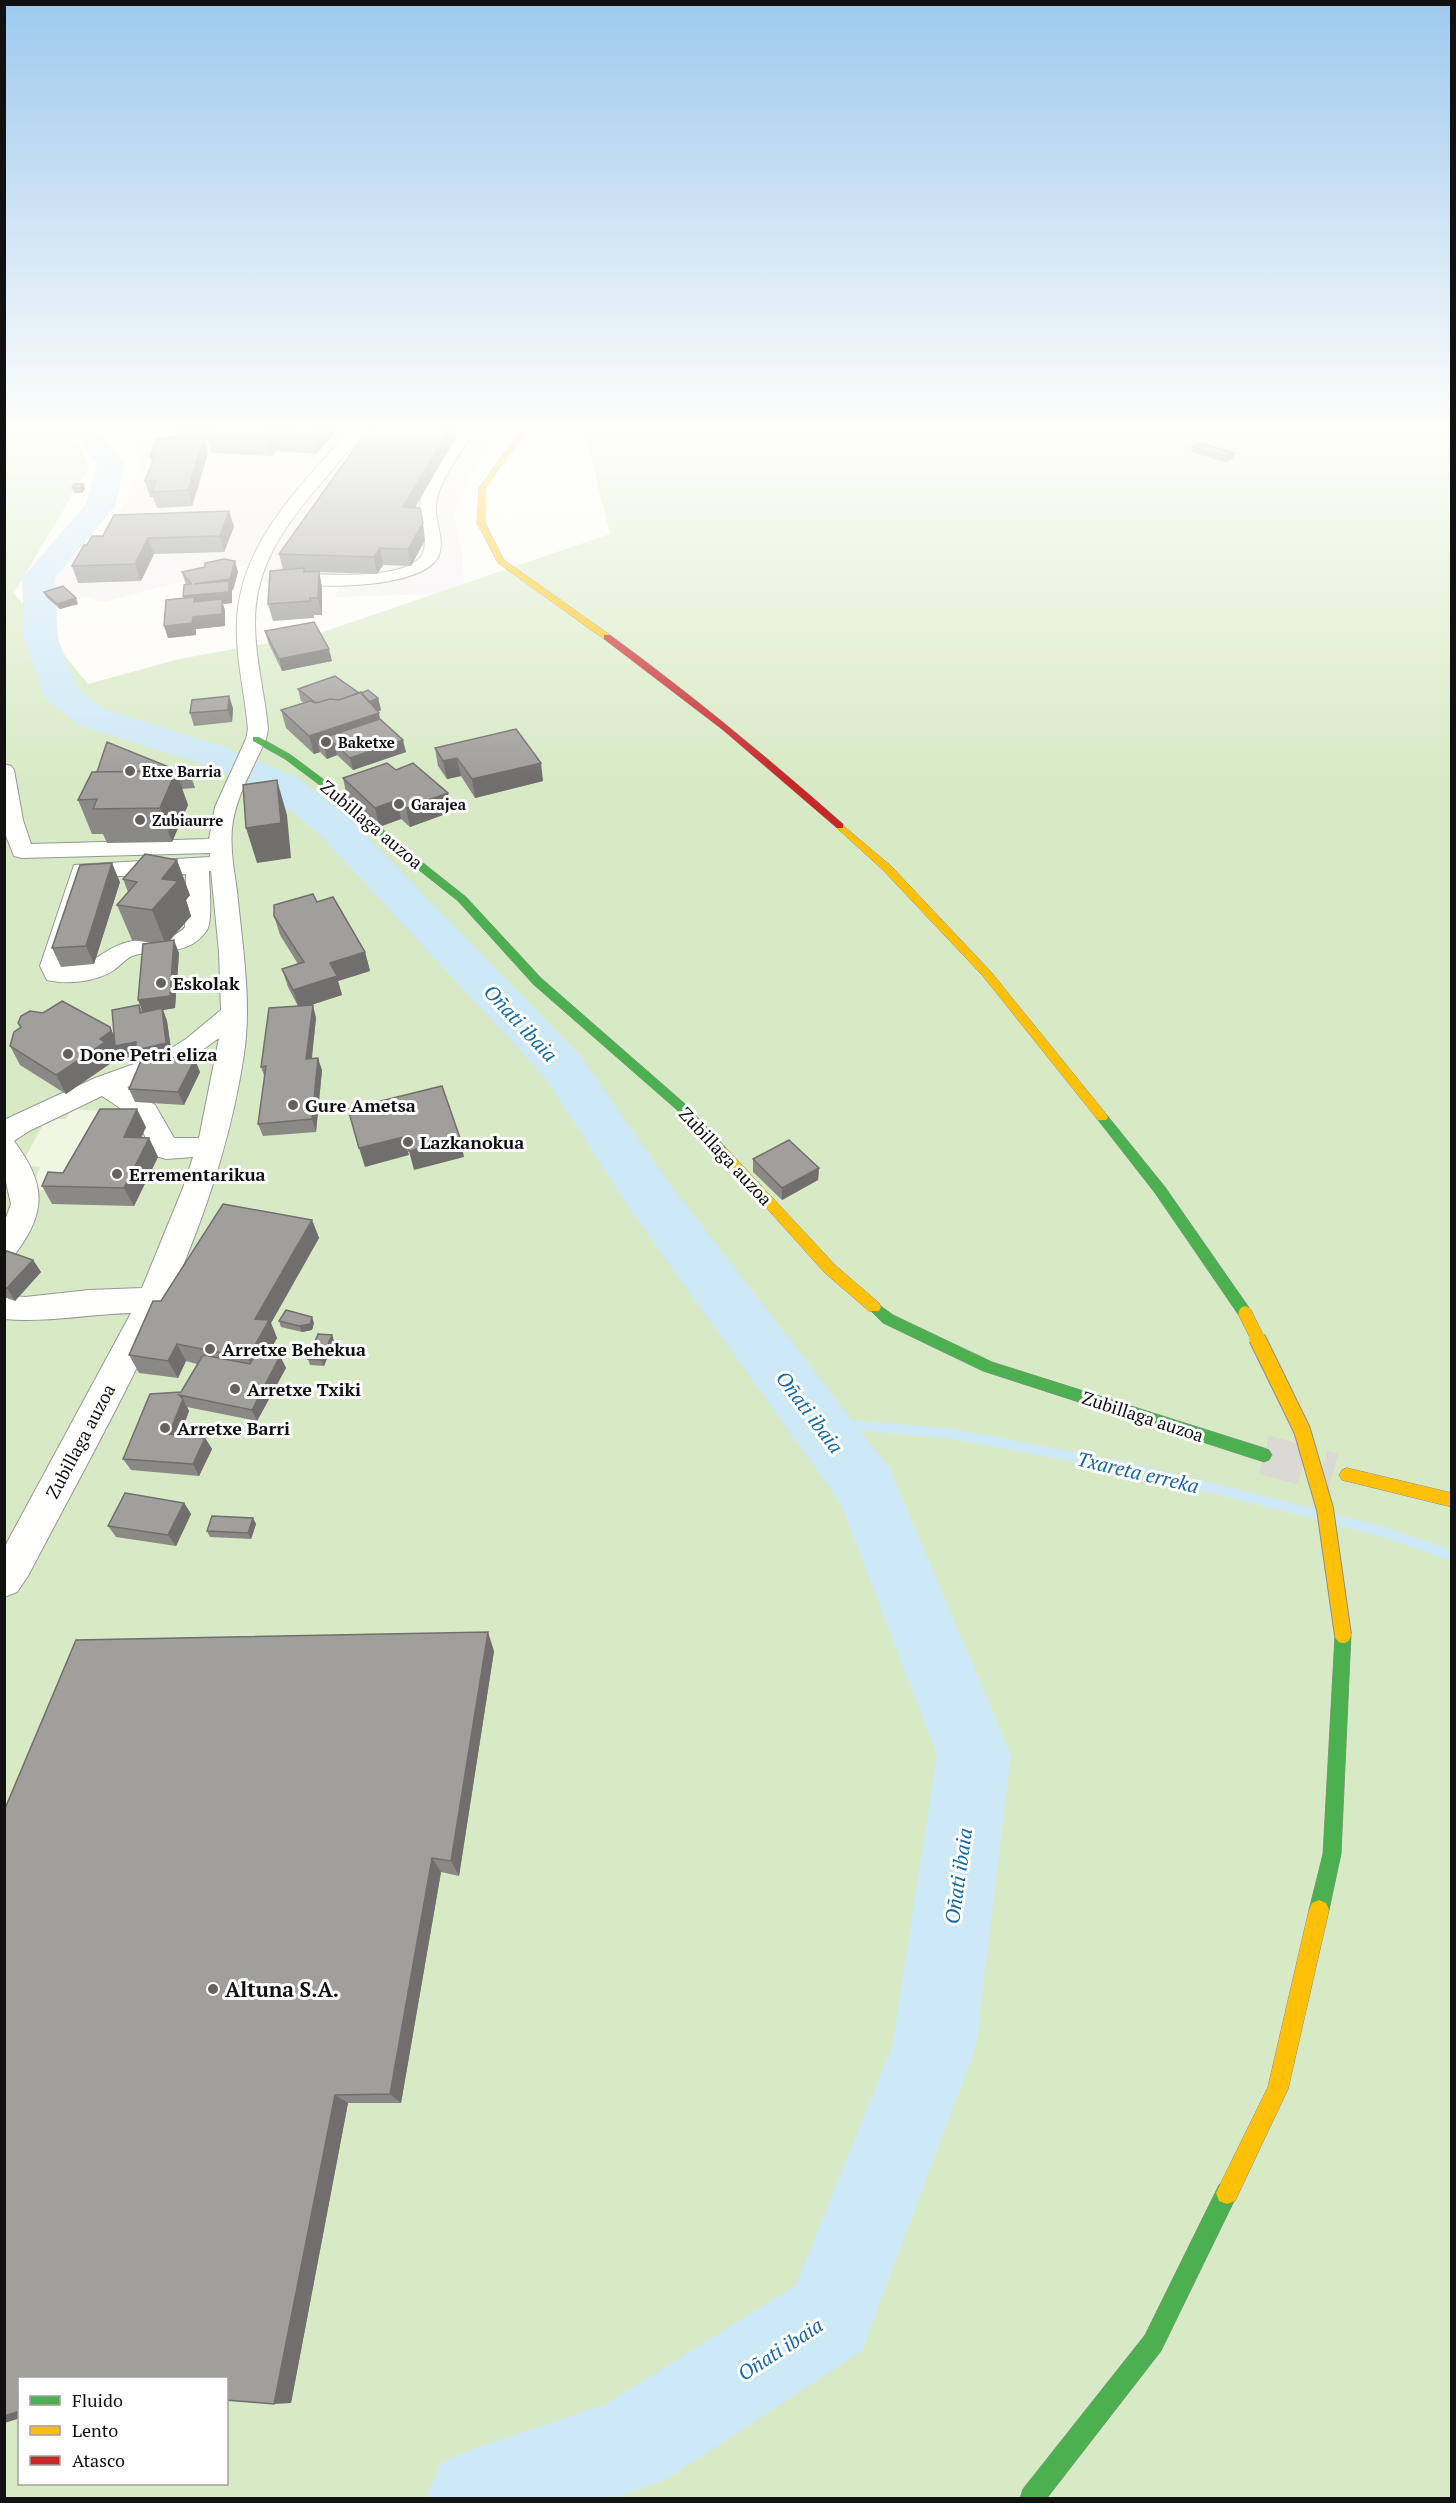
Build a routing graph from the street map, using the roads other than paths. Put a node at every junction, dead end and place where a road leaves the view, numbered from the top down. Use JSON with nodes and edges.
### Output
{"nodes":[{"id":1,"x":267,"y":545,"type":"edge"},
{"id":2,"x":432,"y":545,"type":"edge"},
{"id":3,"x":492,"y":545,"type":"edge"},
{"id":4,"x":252,"y":575,"type":"junction"},
{"id":5,"x":256,"y":739,"type":"junction"},
{"id":6,"x":4,"y":770,"type":"edge"},
{"id":7,"x":222,"y":854,"type":"junction"},
{"id":8,"x":198,"y":865,"type":"junction"},
{"id":9,"x":125,"y":924,"type":"edge"},
{"id":10,"x":124,"y":951,"type":"junction"},
{"id":11,"x":234,"y":1012,"type":"junction"},
{"id":12,"x":104,"y":1084,"type":"junction"},
{"id":13,"x":4,"y":1134,"type":"edge"},
{"id":14,"x":196,"y":1147,"type":"dead end"},
{"id":15,"x":4,"y":1148,"type":"edge"},
{"id":16,"x":4,"y":1246,"type":"edge"},
{"id":17,"x":153,"y":1300,"type":"junction"},
{"id":18,"x":4,"y":1307,"type":"edge"},
{"id":19,"x":1263,"y":1455,"type":"tunnel mouth"},
{"id":20,"x":1347,"y":1475,"type":"tunnel mouth"},
{"id":21,"x":1452,"y":1500,"type":"edge"},
{"id":22,"x":4,"y":1580,"type":"edge"},
{"id":23,"x":1032,"y":2499,"type":"edge"}],
"edges":[{"from":1,"to":4,"type":"street","name":"Zubillaga auzoa"},
{"from":2,"to":4,"type":"street"},
{"from":3,"to":23,"type":"main road","bridge":true},
{"from":4,"to":5,"type":"street","name":"Zubillaga auzoa"},
{"from":5,"to":7,"type":"street","name":"Zubillaga auzoa"},
{"from":5,"to":19,"type":"main road","name":"Zubillaga auzoa"},
{"from":6,"to":7,"type":"street"},
{"from":7,"to":8,"type":"street"},
{"from":7,"to":11,"type":"street","name":"Zubillaga auzoa"},
{"from":8,"to":10,"type":"street"},
{"from":8,"to":10,"type":"street"},
{"from":9,"to":10,"type":"street"},
{"from":11,"to":12,"type":"street"},
{"from":11,"to":17,"type":"street","name":"Zubillaga auzoa"},
{"from":12,"to":13,"type":"street"},
{"from":12,"to":14,"type":"street"},
{"from":15,"to":16,"type":"street"},
{"from":17,"to":18,"type":"street"},
{"from":17,"to":22,"type":"street","name":"Zubillaga auzoa"},
{"from":20,"to":21,"type":"main road"}]}
